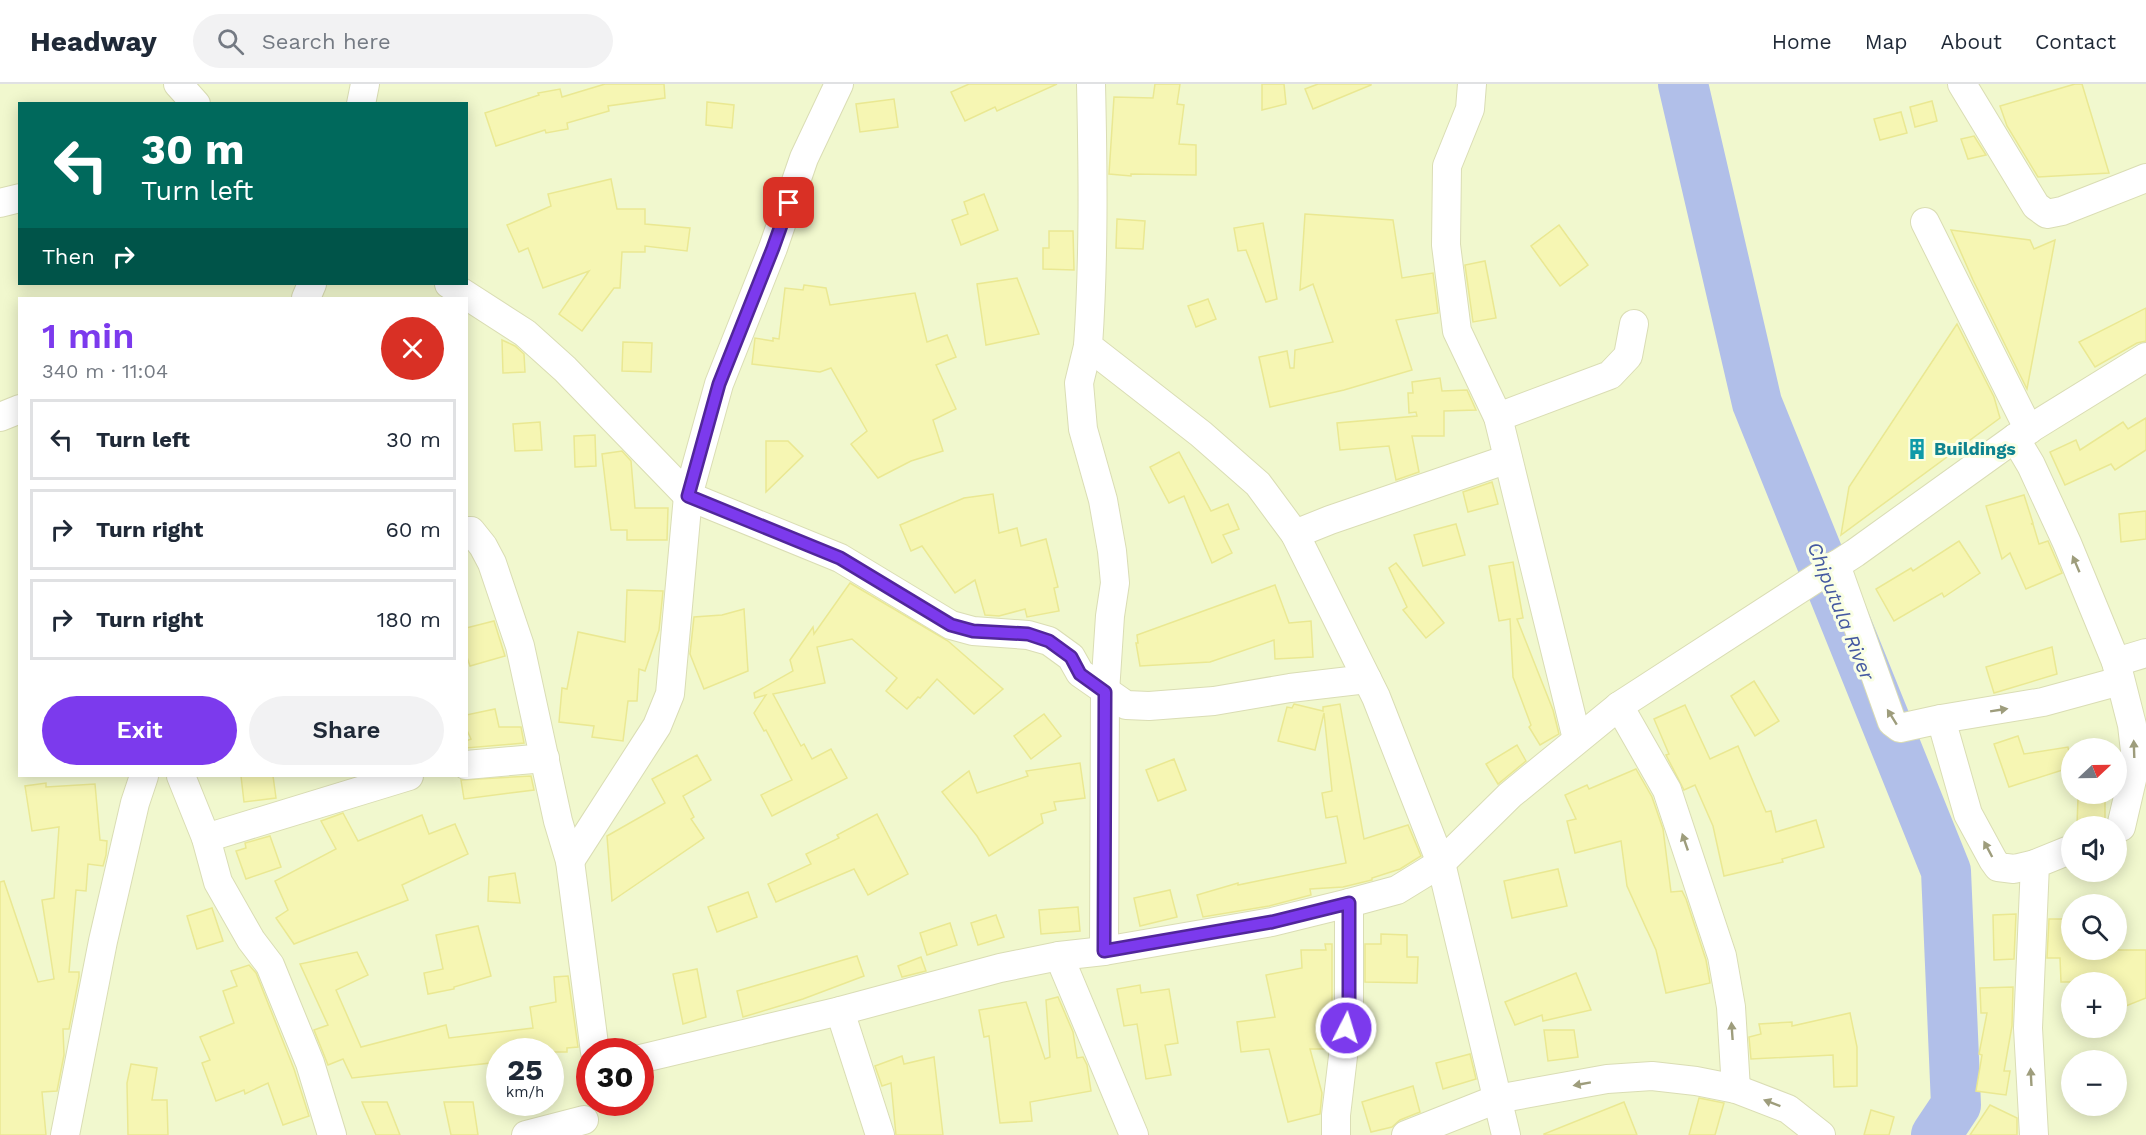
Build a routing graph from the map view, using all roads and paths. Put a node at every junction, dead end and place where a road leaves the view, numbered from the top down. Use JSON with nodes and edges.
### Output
{"nodes":[{"id":1,"x":178,"y":84,"type":"edge"},
{"id":2,"x":365,"y":84,"type":"edge"},
{"id":3,"x":1090,"y":84,"type":"edge"},
{"id":4,"x":1472,"y":84,"type":"edge"},
{"id":5,"x":1962,"y":84,"type":"edge"},
{"id":6,"x":833,"y":85,"type":"edge"},
{"id":7,"x":194,"y":102,"type":"edge"},
{"id":8,"x":361,"y":102,"type":"edge"},
{"id":9,"x":2146,"y":178,"type":"edge"},
{"id":10,"x":18,"y":198,"type":"edge"},
{"id":11,"x":0,"y":203,"type":"edge"},
{"id":12,"x":1925,"y":222,"type":"dead end"},
{"id":13,"x":451,"y":285,"type":"edge"},
{"id":14,"x":1634,"y":324,"type":"dead end"},
{"id":15,"x":1088,"y":346,"type":"junction"},
{"id":16,"x":2146,"y":357,"type":"edge"},
{"id":17,"x":18,"y":410,"type":"edge"},
{"id":18,"x":0,"y":417,"type":"edge"},
{"id":19,"x":1498,"y":417,"type":"junction"},
{"id":20,"x":2022,"y":434,"type":"junction"},
{"id":21,"x":1508,"y":459,"type":"junction"},
{"id":22,"x":688,"y":496,"type":"junction"},
{"id":23,"x":468,"y":531,"type":"edge"},
{"id":24,"x":1295,"y":534,"type":"junction"},
{"id":25,"x":1827,"y":571,"type":"junction"},
{"id":26,"x":2146,"y":653,"type":"edge"},
{"id":27,"x":2118,"y":671,"type":"junction"},
{"id":28,"x":1367,"y":679,"type":"junction"},
{"id":29,"x":1105,"y":692,"type":"junction"},
{"id":30,"x":1619,"y":706,"type":"junction"},
{"id":31,"x":1941,"y":719,"type":"junction"},
{"id":32,"x":1577,"y":739,"type":"junction"},
{"id":33,"x":545,"y":758,"type":"junction"},
{"id":34,"x":468,"y":765,"type":"edge"},
{"id":35,"x":144,"y":777,"type":"edge"},
{"id":36,"x":181,"y":777,"type":"edge"},
{"id":37,"x":406,"y":777,"type":"edge"},
{"id":38,"x":2128,"y":826,"type":"edge"},
{"id":39,"x":206,"y":837,"type":"junction"},
{"id":40,"x":2061,"y":853,"type":"edge"},
{"id":41,"x":570,"y":861,"type":"junction"},
{"id":42,"x":1442,"y":863,"type":"junction"},
{"id":43,"x":2035,"y":864,"type":"junction"},
{"id":44,"x":1349,"y":903,"type":"junction"},
{"id":45,"x":1104,"y":951,"type":"junction"},
{"id":46,"x":1059,"y":956,"type":"junction"},
{"id":47,"x":840,"y":1011,"type":"junction"},
{"id":48,"x":593,"y":1038,"type":"edge"},
{"id":49,"x":654,"y":1056,"type":"edge"},
{"id":50,"x":1736,"y":1089,"type":"junction"},
{"id":51,"x":1497,"y":1099,"type":"junction"},
{"id":52,"x":586,"y":1118,"type":"edge"},
{"id":53,"x":65,"y":1135,"type":"edge"},
{"id":54,"x":332,"y":1135,"type":"edge"},
{"id":55,"x":526,"y":1135,"type":"edge"},
{"id":56,"x":880,"y":1135,"type":"edge"},
{"id":57,"x":1134,"y":1135,"type":"edge"},
{"id":58,"x":1336,"y":1135,"type":"edge"},
{"id":59,"x":1406,"y":1135,"type":"edge"},
{"id":60,"x":1506,"y":1135,"type":"edge"},
{"id":61,"x":1821,"y":1135,"type":"edge"},
{"id":62,"x":2034,"y":1135,"type":"edge"}],
"edges":[{"from":1,"to":7,"type":"street"},
{"from":2,"to":8,"type":"street"},
{"from":3,"to":15,"type":"street"},
{"from":4,"to":19,"type":"street"},
{"from":5,"to":9,"type":"street"},
{"from":6,"to":22,"type":"street"},
{"from":10,"to":11,"type":"street"},
{"from":12,"to":20,"type":"street"},
{"from":13,"to":22,"type":"street"},
{"from":14,"to":19,"type":"street"},
{"from":15,"to":24,"type":"street"},
{"from":15,"to":29,"type":"street"},
{"from":16,"to":20,"type":"street"},
{"from":17,"to":18,"type":"street"},
{"from":19,"to":21,"type":"street"},
{"from":20,"to":25,"type":"street"},
{"from":27,"to":20,"type":"street","one_way":true},
{"from":21,"to":24,"type":"street"},
{"from":21,"to":32,"type":"street"},
{"from":22,"to":29,"type":"street"},
{"from":22,"to":41,"type":"street"},
{"from":23,"to":33,"type":"street"},
{"from":24,"to":28,"type":"street"},
{"from":25,"to":30,"type":"street"},
{"from":31,"to":25,"type":"street","one_way":true},
{"from":26,"to":27,"type":"street"},
{"from":31,"to":27,"type":"street","one_way":true},
{"from":38,"to":27,"type":"street","one_way":true},
{"from":28,"to":29,"type":"street"},
{"from":28,"to":42,"type":"street"},
{"from":29,"to":45,"type":"street"},
{"from":30,"to":32,"type":"street"},
{"from":50,"to":30,"type":"street","one_way":true},
{"from":43,"to":31,"type":"street","one_way":true},
{"from":32,"to":42,"type":"street"},
{"from":33,"to":34,"type":"street"},
{"from":33,"to":41,"type":"street"},
{"from":35,"to":53,"type":"street"},
{"from":36,"to":39,"type":"street"},
{"from":37,"to":39,"type":"street"},
{"from":39,"to":54,"type":"street"},
{"from":40,"to":43,"type":"street"},
{"from":41,"to":48,"type":"street"},
{"from":42,"to":44,"type":"street"},
{"from":42,"to":51,"type":"street"},
{"from":62,"to":43,"type":"street","one_way":true},
{"from":44,"to":45,"type":"street"},
{"from":44,"to":58,"type":"street"},
{"from":45,"to":46,"type":"street"},
{"from":46,"to":47,"type":"street"},
{"from":46,"to":57,"type":"street"},
{"from":47,"to":49,"type":"street"},
{"from":47,"to":56,"type":"street"},
{"from":50,"to":51,"type":"street","one_way":true},
{"from":61,"to":50,"type":"street","one_way":true},
{"from":51,"to":59,"type":"street"},
{"from":51,"to":60,"type":"street"},
{"from":52,"to":55,"type":"street"}]}
